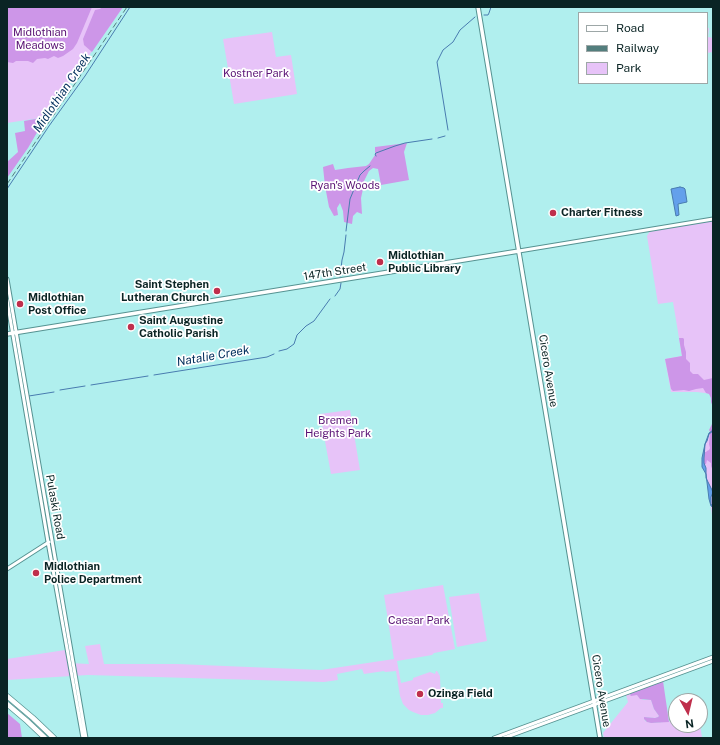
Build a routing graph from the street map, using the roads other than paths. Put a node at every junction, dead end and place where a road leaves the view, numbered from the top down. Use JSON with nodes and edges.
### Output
{"nodes":[{"id":1,"x":478,"y":7,"type":"edge"},
{"id":2,"x":713,"y":219,"type":"edge"},
{"id":3,"x":519,"y":251,"type":"junction"},
{"id":4,"x":7,"y":279,"type":"edge"},
{"id":5,"x":7,"y":300,"type":"edge"},
{"id":6,"x":14,"y":333,"type":"junction"},
{"id":7,"x":7,"y":334,"type":"edge"},
{"id":8,"x":52,"y":540,"type":"junction"},
{"id":9,"x":48,"y":542,"type":"junction"},
{"id":10,"x":7,"y":569,"type":"edge"},
{"id":11,"x":713,"y":657,"type":"edge"},
{"id":12,"x":713,"y":661,"type":"edge"},
{"id":13,"x":7,"y":696,"type":"edge"},
{"id":14,"x":594,"y":703,"type":"junction"},
{"id":15,"x":7,"y":704,"type":"edge"},
{"id":16,"x":44,"y":738,"type":"edge"},
{"id":17,"x":54,"y":738,"type":"edge"},
{"id":18,"x":82,"y":738,"type":"edge"},
{"id":19,"x":86,"y":738,"type":"edge"},
{"id":20,"x":494,"y":738,"type":"edge"},
{"id":21,"x":504,"y":738,"type":"edge"},
{"id":22,"x":600,"y":738,"type":"edge"}],
"edges":[{"from":1,"to":3,"type":"main road","name":"Cicero Avenue"},
{"from":2,"to":3,"type":"main road","name":"147th Street"},
{"from":3,"to":6,"type":"main road","name":"147th Street"},
{"from":3,"to":14,"type":"main road","name":"Cicero Avenue"},
{"from":4,"to":6,"type":"main road","name":"Pulaski Road"},
{"from":5,"to":6,"type":"main road","name":"Pulaski Road"},
{"from":6,"to":7,"type":"main road","name":"147th Street"},
{"from":6,"to":8,"type":"main road","name":"Pulaski Road"},
{"from":6,"to":9,"type":"main road","name":"Pulaski Road"},
{"from":8,"to":9,"type":"main road"},
{"from":8,"to":19,"type":"main road","name":"Pulaski Road"},
{"from":9,"to":10,"type":"main road"},
{"from":9,"to":18,"type":"main road","name":"Pulaski Road"},
{"from":11,"to":14,"type":"main road"},
{"from":12,"to":14,"type":"main road"},
{"from":13,"to":17,"type":"highway"},
{"from":14,"to":20,"type":"main road"},
{"from":14,"to":21,"type":"main road"},
{"from":14,"to":22,"type":"main road","name":"Cicero Avenue"},
{"from":15,"to":16,"type":"highway"}]}
